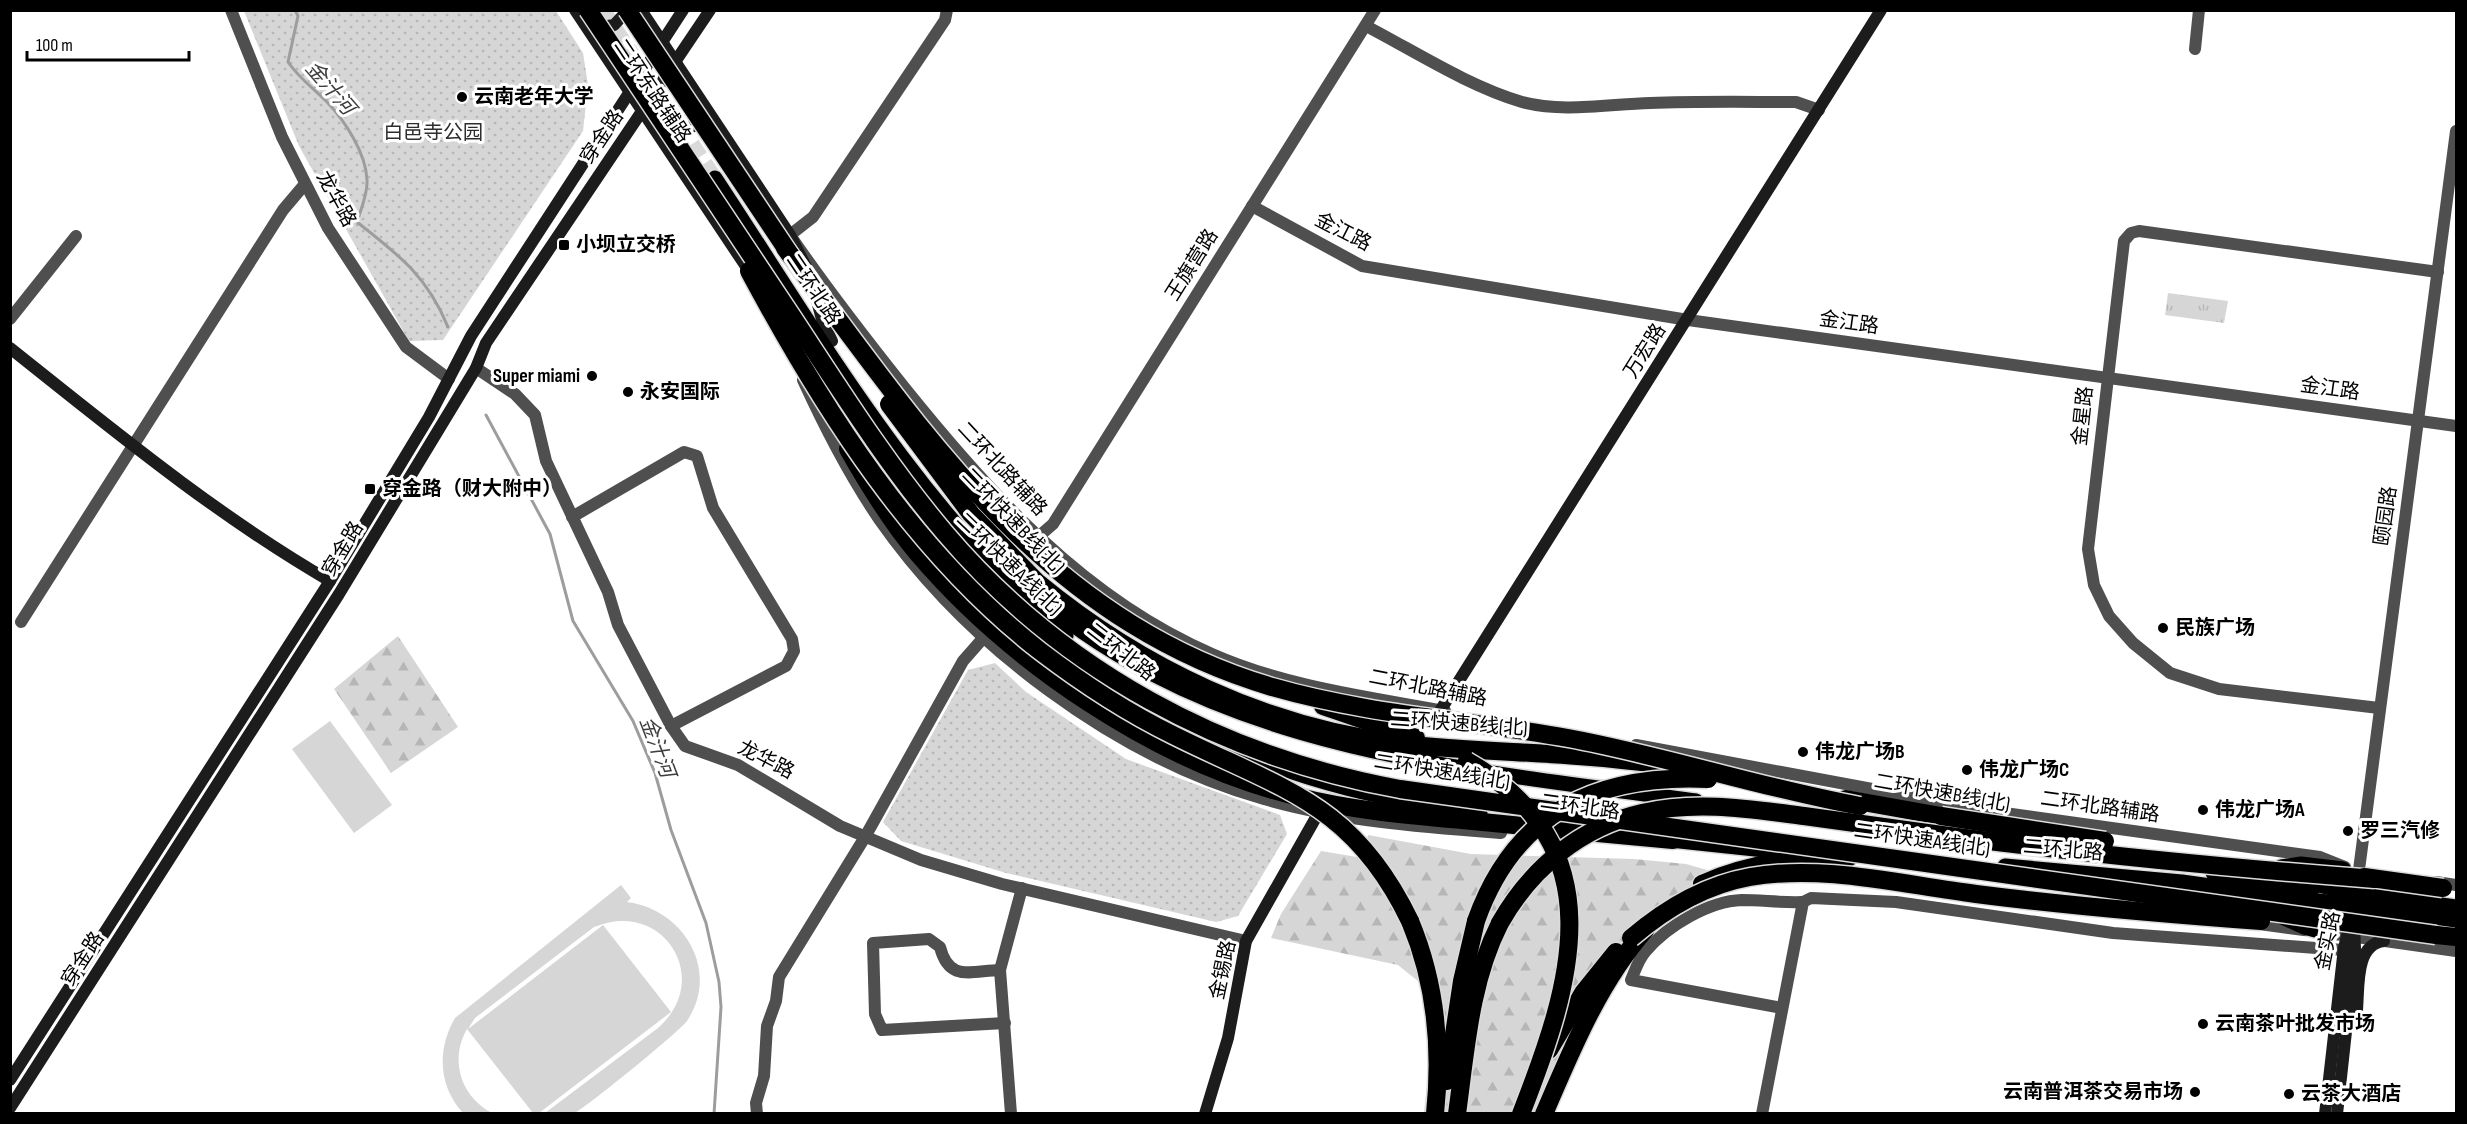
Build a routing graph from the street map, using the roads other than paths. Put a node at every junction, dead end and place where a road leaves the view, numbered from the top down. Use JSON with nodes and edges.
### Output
{"nodes":[{"id":1,"x":231,"y":10,"type":"edge"},
{"id":2,"x":628,"y":10,"type":"edge"},
{"id":3,"x":641,"y":10,"type":"edge"},
{"id":4,"x":683,"y":10,"type":"edge"},
{"id":5,"x":710,"y":10,"type":"edge"},
{"id":6,"x":947,"y":10,"type":"edge"},
{"id":7,"x":1375,"y":10,"type":"edge"},
{"id":8,"x":1881,"y":10,"type":"edge"},
{"id":9,"x":2199,"y":10,"type":"edge"},
{"id":10,"x":581,"y":13,"type":"edge"},
{"id":11,"x":1366,"y":26,"type":"junction"},
{"id":12,"x":662,"y":43,"type":"junction"},
{"id":13,"x":2195,"y":49,"type":"dead end"},
{"id":14,"x":675,"y":62,"type":"junction"},
{"id":15,"x":630,"y":93,"type":"junction"},
{"id":16,"x":1819,"y":110,"type":"junction"},
{"id":17,"x":642,"y":112,"type":"junction"},
{"id":18,"x":2457,"y":131,"type":"edge"},
{"id":19,"x":718,"y":137,"type":"junction"},
{"id":20,"x":681,"y":160,"type":"junction"},
{"id":21,"x":718,"y":176,"type":"tunnel mouth"},
{"id":22,"x":305,"y":184,"type":"junction"},
{"id":23,"x":2453,"y":184,"type":"edge"},
{"id":24,"x":1252,"y":206,"type":"junction"},
{"id":25,"x":76,"y":236,"type":"dead end"},
{"id":26,"x":788,"y":241,"type":"junction"},
{"id":27,"x":743,"y":264,"type":"junction"},
{"id":28,"x":2438,"y":272,"type":"junction"},
{"id":29,"x":10,"y":319,"type":"edge"},
{"id":30,"x":1688,"y":320,"type":"junction"},
{"id":31,"x":829,"y":343,"type":"junction"},
{"id":32,"x":10,"y":348,"type":"edge"},
{"id":33,"x":476,"y":368,"type":"junction"},
{"id":34,"x":805,"y":369,"type":"junction"},
{"id":35,"x":449,"y":379,"type":"junction"},
{"id":36,"x":2107,"y":379,"type":"junction"},
{"id":37,"x":2418,"y":421,"type":"junction"},
{"id":38,"x":2457,"y":426,"type":"edge"},
{"id":39,"x":132,"y":444,"type":"junction"},
{"id":40,"x":572,"y":517,"type":"junction"},
{"id":41,"x":1038,"y":537,"type":"junction"},
{"id":42,"x":330,"y":581,"type":"junction"},
{"id":43,"x":21,"y":622,"type":"dead end"},
{"id":44,"x":985,"y":636,"type":"junction"},
{"id":45,"x":1252,"y":681,"type":"junction"},
{"id":46,"x":2379,"y":708,"type":"junction"},
{"id":47,"x":1440,"y":711,"type":"junction"},
{"id":48,"x":671,"y":726,"type":"junction"},
{"id":49,"x":1787,"y":792,"type":"junction"},
{"id":50,"x":1319,"y":812,"type":"junction"},
{"id":51,"x":865,"y":837,"type":"junction"},
{"id":52,"x":1673,"y":840,"type":"junction"},
{"id":53,"x":1903,"y":860,"type":"junction"},
{"id":54,"x":2260,"y":870,"type":"junction"},
{"id":55,"x":2354,"y":871,"type":"junction"},
{"id":56,"x":2213,"y":874,"type":"junction"},
{"id":57,"x":2375,"y":879,"type":"junction"},
{"id":58,"x":2457,"y":885,"type":"edge"},
{"id":59,"x":1022,"y":888,"type":"junction"},
{"id":60,"x":2457,"y":890,"type":"edge"},
{"id":61,"x":2355,"y":900,"type":"junction"},
{"id":62,"x":1803,"y":902,"type":"junction"},
{"id":63,"x":2457,"y":907,"type":"edge"},
{"id":64,"x":2457,"y":920,"type":"edge"},
{"id":65,"x":2330,"y":934,"type":"junction"},
{"id":66,"x":2436,"y":934,"type":"junction"},
{"id":67,"x":2350,"y":937,"type":"junction"},
{"id":68,"x":2457,"y":937,"type":"edge"},
{"id":69,"x":1246,"y":941,"type":"junction"},
{"id":70,"x":2384,"y":941,"type":"junction"},
{"id":71,"x":2343,"y":950,"type":"junction"},
{"id":72,"x":2457,"y":951,"type":"edge"},
{"id":73,"x":1000,"y":970,"type":"junction"},
{"id":74,"x":1782,"y":1008,"type":"junction"},
{"id":75,"x":1005,"y":1023,"type":"junction"},
{"id":76,"x":2344,"y":1057,"type":"junction"},
{"id":77,"x":10,"y":1080,"type":"edge"},
{"id":78,"x":1524,"y":1106,"type":"edge"},
{"id":79,"x":10,"y":1108,"type":"edge"},
{"id":80,"x":757,"y":1113,"type":"edge"},
{"id":81,"x":1011,"y":1113,"type":"edge"},
{"id":82,"x":1205,"y":1113,"type":"edge"},
{"id":83,"x":1435,"y":1113,"type":"edge"},
{"id":84,"x":1442,"y":1113,"type":"edge"},
{"id":85,"x":1457,"y":1113,"type":"edge"},
{"id":86,"x":1544,"y":1113,"type":"edge"},
{"id":87,"x":1762,"y":1113,"type":"edge"},
{"id":88,"x":2325,"y":1113,"type":"edge"},
{"id":89,"x":2337,"y":1113,"type":"edge"}],
"edges":[{"from":1,"to":22,"type":"street","name":"龙华路"},
{"from":2,"to":10,"type":"street"},
{"from":2,"to":19,"type":"highway","name":"二环快速B线(北)","bridge":true},
{"from":3,"to":12,"type":"street","name":"二环东路辅路"},
{"from":4,"to":12,"type":"street","name":"穿金路"},
{"from":5,"to":14,"type":"street","name":"穿金路"},
{"from":6,"to":26,"type":"street"},
{"from":7,"to":11,"type":"street","name":"王旗营路"},
{"from":8,"to":16,"type":"street","name":"万宏路"},
{"from":9,"to":13,"type":"street"},
{"from":10,"to":15,"type":"street","name":"二环东路辅路"},
{"from":10,"to":20,"type":"highway","bridge":true},
{"from":11,"to":16,"type":"street"},
{"from":11,"to":24,"type":"street","name":"王旗营路"},
{"from":12,"to":14,"type":"street","name":"二环东路辅路"},
{"from":12,"to":15,"type":"street","name":"穿金路"},
{"from":14,"to":17,"type":"street","name":"穿金路"},
{"from":14,"to":19,"type":"street","name":"二环东路辅路"},
{"from":15,"to":17,"type":"street","name":"二环东路辅路"},
{"from":15,"to":35,"type":"street","name":"穿金路"},
{"from":16,"to":30,"type":"street","name":"万宏路"},
{"from":17,"to":20,"type":"street","name":"二环东路辅路"},
{"from":17,"to":33,"type":"street","name":"穿金路"},
{"from":18,"to":23,"type":"street","name":"颐园路"},
{"from":19,"to":20,"type":"street"},
{"from":19,"to":26,"type":"highway","name":"二环快速B线(北)","bridge":true},
{"from":20,"to":27,"type":"street"},
{"from":20,"to":34,"type":"highway","bridge":true},
{"from":20,"to":66,"type":"highway","name":"二环快速A线(北)","bridge":true},
{"from":21,"to":31,"type":"main road","name":"二环北路"},
{"from":22,"to":35,"type":"street","name":"龙华路"},
{"from":22,"to":39,"type":"street"},
{"from":23,"to":28,"type":"street","name":"颐园路"},
{"from":24,"to":30,"type":"street","name":"金江路"},
{"from":24,"to":41,"type":"street","name":"王旗营路"},
{"from":25,"to":29,"type":"street"},
{"from":26,"to":31,"type":"street"},
{"from":26,"to":41,"type":"street","name":"二环北路辅路"},
{"from":26,"to":45,"type":"highway","bridge":true},
{"from":26,"to":57,"type":"highway","name":"二环快速B线(北)","bridge":true},
{"from":27,"to":31,"type":"street"},
{"from":27,"to":44,"type":"street"},
{"from":28,"to":36,"type":"street","name":"金星路"},
{"from":28,"to":37,"type":"street","name":"颐园路"},
{"from":30,"to":36,"type":"street","name":"金江路"},
{"from":30,"to":47,"type":"street","name":"万宏路"},
{"from":31,"to":52,"type":"main road","name":"二环北路"},
{"from":31,"to":56,"type":"main road","name":"二环北路"},
{"from":32,"to":39,"type":"street"},
{"from":33,"to":40,"type":"street","name":"龙华路"},
{"from":33,"to":79,"type":"street","name":"穿金路"},
{"from":34,"to":52,"type":"highway","bridge":true},
{"from":34,"to":83,"type":"highway","bridge":true},
{"from":35,"to":42,"type":"street","name":"穿金路"},
{"from":36,"to":37,"type":"street","name":"金江路"},
{"from":36,"to":46,"type":"street","name":"金星路"},
{"from":37,"to":38,"type":"street","name":"金江路"},
{"from":37,"to":46,"type":"street","name":"颐园路"},
{"from":39,"to":42,"type":"street"},
{"from":39,"to":43,"type":"street"},
{"from":40,"to":48,"type":"street","name":"龙华路"},
{"from":40,"to":48,"type":"street"},
{"from":41,"to":47,"type":"street","name":"二环北路辅路"},
{"from":42,"to":77,"type":"street","name":"穿金路"},
{"from":44,"to":50,"type":"street"},
{"from":44,"to":51,"type":"street"},
{"from":45,"to":49,"type":"highway","bridge":true},
{"from":45,"to":78,"type":"highway","bridge":true},
{"from":46,"to":55,"type":"street","name":"颐园路"},
{"from":47,"to":55,"type":"street","name":"二环北路辅路"},
{"from":48,"to":51,"type":"street","name":"龙华路"},
{"from":49,"to":56,"type":"highway","bridge":true},
{"from":49,"to":84,"type":"highway","bridge":true},
{"from":50,"to":52,"type":"street"},
{"from":50,"to":69,"type":"street","name":"金锡路"},
{"from":51,"to":59,"type":"street","name":"龙华路"},
{"from":51,"to":80,"type":"street"},
{"from":52,"to":53,"type":"main road","name":"二环北路"},
{"from":53,"to":56,"type":"main road","name":"二环北路"},
{"from":53,"to":65,"type":"street"},
{"from":53,"to":86,"type":"highway"},
{"from":54,"to":55,"type":"main road"},
{"from":54,"to":56,"type":"highway"},
{"from":54,"to":61,"type":"highway"},
{"from":55,"to":58,"type":"street","name":"二环北路辅路"},
{"from":55,"to":61,"type":"street","name":"颐园路"},
{"from":56,"to":61,"type":"main road","name":"二环北路"},
{"from":56,"to":65,"type":"main road"},
{"from":57,"to":60,"type":"highway","name":"二环快速B线(北)","bridge":true},
{"from":57,"to":85,"type":"highway","bridge":true},
{"from":59,"to":69,"type":"street","name":"龙华路"},
{"from":59,"to":73,"type":"street"},
{"from":61,"to":63,"type":"main road","name":"二环北路"},
{"from":61,"to":64,"type":"main road","name":"二环北路"},
{"from":61,"to":67,"type":"street","name":"金实路"},
{"from":62,"to":71,"type":"street"},
{"from":62,"to":74,"type":"street"},
{"from":62,"to":74,"type":"street"},
{"from":65,"to":67,"type":"street"},
{"from":66,"to":68,"type":"highway","name":"二环快速A线(北)"},
{"from":66,"to":78,"type":"highway","bridge":true},
{"from":67,"to":70,"type":"street"},
{"from":67,"to":71,"type":"street","name":"金实路"},
{"from":67,"to":76,"type":"street","name":"金实路"},
{"from":69,"to":82,"type":"street","name":"金锡路"},
{"from":70,"to":72,"type":"street"},
{"from":70,"to":76,"type":"street"},
{"from":71,"to":88,"type":"street","name":"金实路"},
{"from":73,"to":75,"type":"street"},
{"from":73,"to":75,"type":"street"},
{"from":74,"to":87,"type":"street"},
{"from":75,"to":81,"type":"street"},
{"from":76,"to":89,"type":"street","name":"金实路"}]}
